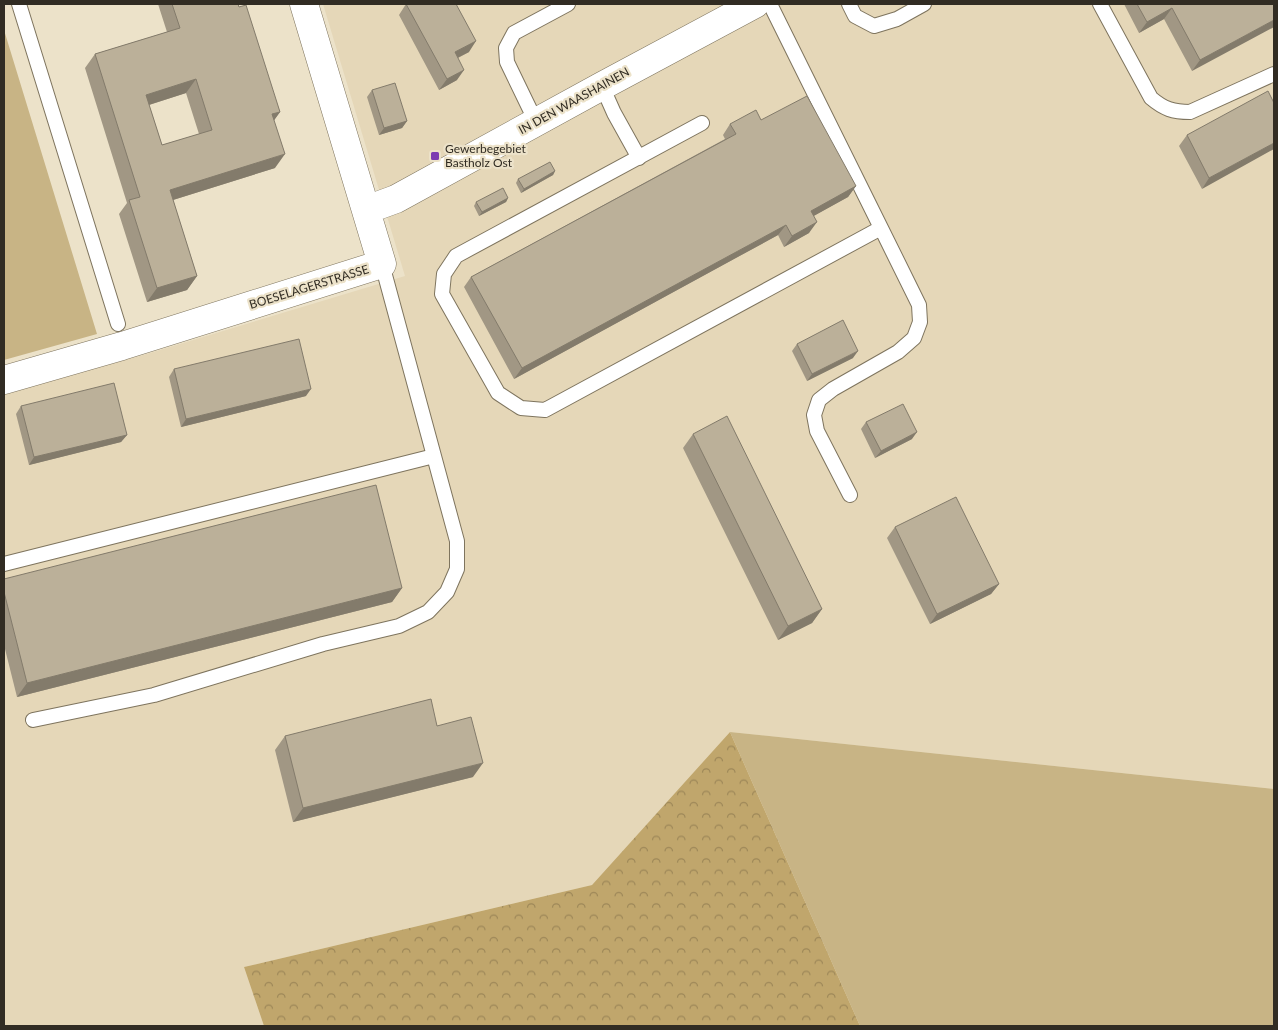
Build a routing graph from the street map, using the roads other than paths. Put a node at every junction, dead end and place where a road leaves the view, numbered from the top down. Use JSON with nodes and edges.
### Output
{"nodes":[{"id":1,"x":19,"y":4,"type":"edge"},
{"id":2,"x":304,"y":4,"type":"edge"},
{"id":3,"x":568,"y":4,"type":"edge"},
{"id":4,"x":755,"y":4,"type":"edge"},
{"id":5,"x":770,"y":4,"type":"edge"},
{"id":6,"x":849,"y":4,"type":"edge"},
{"id":7,"x":924,"y":4,"type":"edge"},
{"id":8,"x":1100,"y":4,"type":"edge"},
{"id":9,"x":1274,"y":74,"type":"edge"},
{"id":10,"x":602,"y":86,"type":"junction"},
{"id":11,"x":536,"y":122,"type":"junction"},
{"id":12,"x":702,"y":123,"type":"dead end"},
{"id":13,"x":639,"y":158,"type":"junction"},
{"id":14,"x":366,"y":210,"type":"junction"},
{"id":15,"x":881,"y":228,"type":"junction"},
{"id":16,"x":382,"y":264,"type":"junction"},
{"id":17,"x":118,"y":324,"type":"dead end"},
{"id":18,"x":4,"y":380,"type":"edge"},
{"id":19,"x":434,"y":456,"type":"junction"},
{"id":20,"x":850,"y":495,"type":"dead end"},
{"id":21,"x":4,"y":564,"type":"edge"},
{"id":22,"x":33,"y":720,"type":"dead end"}],
"edges":[{"from":1,"to":17,"type":"lane"},
{"from":2,"to":14,"type":"street","name":"BOESELAGERSTRASSE"},
{"from":3,"to":11,"type":"lane"},
{"from":4,"to":10,"type":"street","name":"IN DEN WAASHAINEN"},
{"from":5,"to":15,"type":"lane"},
{"from":6,"to":7,"type":"lane"},
{"from":8,"to":9,"type":"lane"},
{"from":10,"to":11,"type":"street","name":"IN DEN WAASHAINEN"},
{"from":10,"to":13,"type":"lane"},
{"from":11,"to":14,"type":"street","name":"IN DEN WAASHAINEN"},
{"from":12,"to":13,"type":"lane"},
{"from":13,"to":15,"type":"lane"},
{"from":14,"to":16,"type":"street","name":"BOESELAGERSTRASSE"},
{"from":15,"to":20,"type":"lane"},
{"from":16,"to":18,"type":"street","name":"BOESELAGERSTRASSE"},
{"from":16,"to":19,"type":"lane"},
{"from":19,"to":21,"type":"lane"},
{"from":19,"to":22,"type":"lane"}]}
